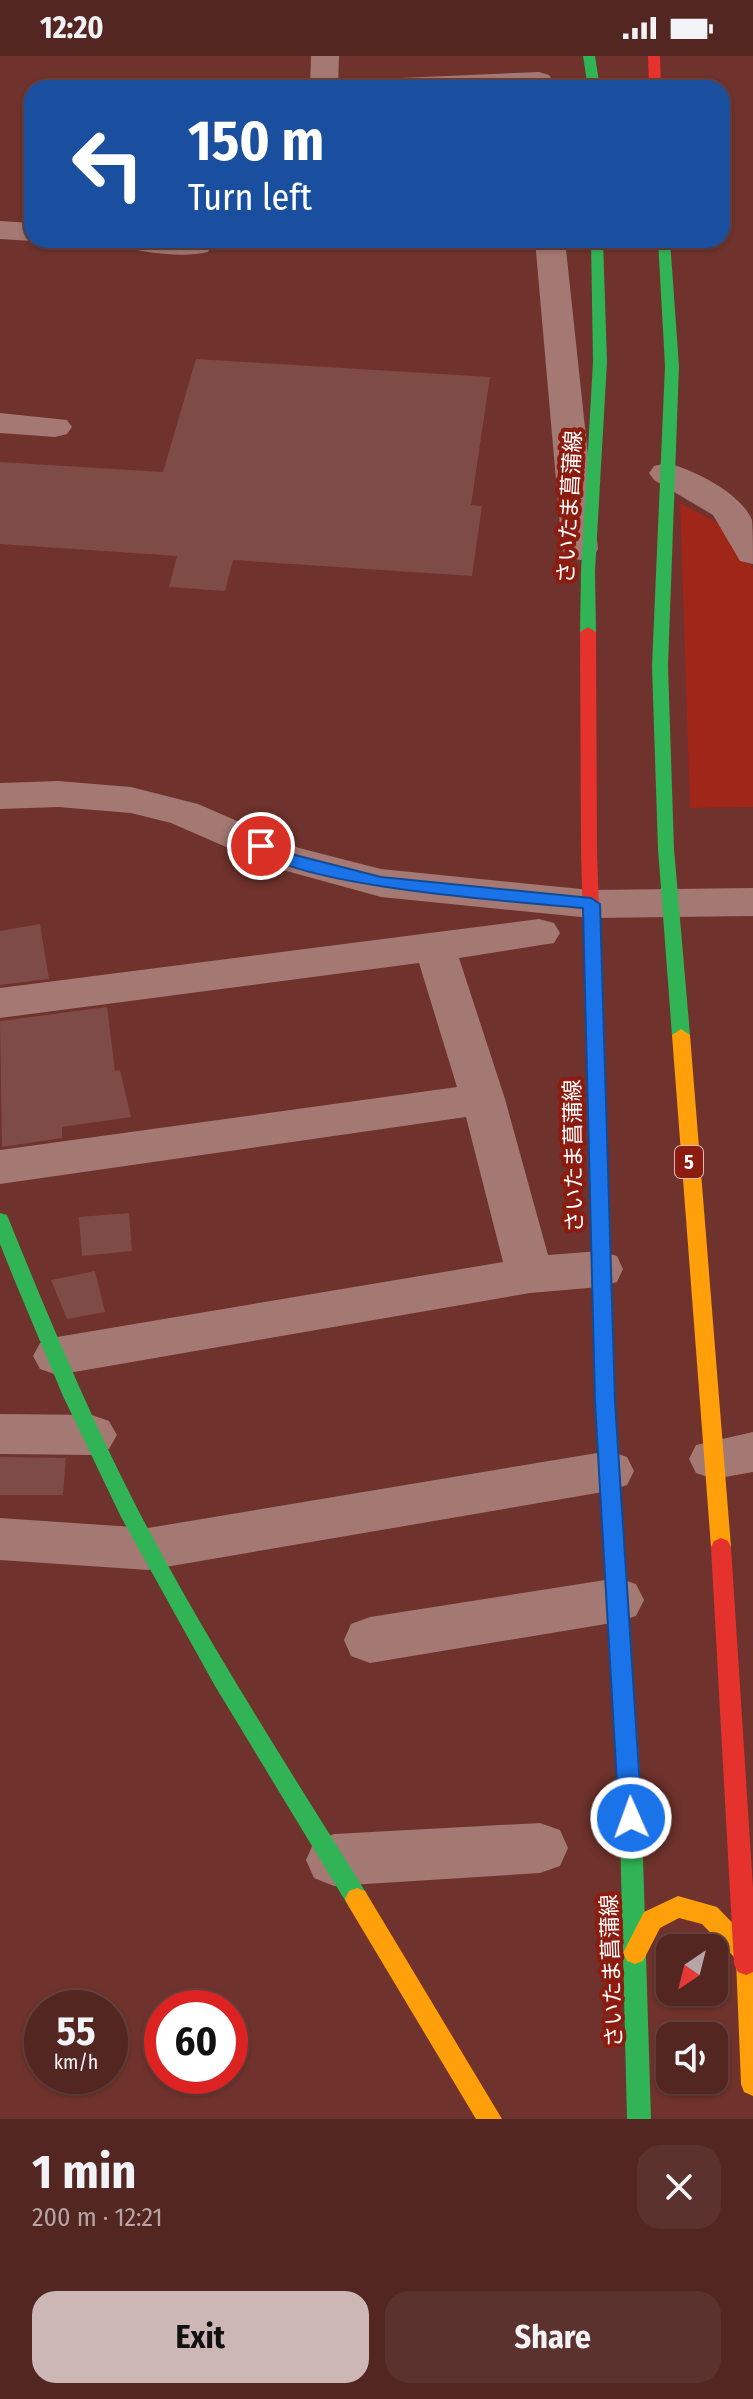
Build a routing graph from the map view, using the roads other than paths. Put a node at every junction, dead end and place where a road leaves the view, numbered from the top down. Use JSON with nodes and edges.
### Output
{"nodes":[{"id":1,"x":325,"y":56,"type":"edge"},
{"id":2,"x":589,"y":56,"type":"edge"},
{"id":3,"x":654,"y":56,"type":"edge"},
{"id":4,"x":538,"y":75,"type":"edge"},
{"id":5,"x":324,"y":80,"type":"edge"},
{"id":6,"x":476,"y":80,"type":"edge"},
{"id":7,"x":593,"y":80,"type":"edge"},
{"id":8,"x":655,"y":80,"type":"edge"},
{"id":9,"x":0,"y":230,"type":"edge"},
{"id":10,"x":24,"y":232,"type":"edge"},
{"id":11,"x":194,"y":248,"type":"edge"},
{"id":12,"x":551,"y":248,"type":"edge"},
{"id":13,"x":597,"y":248,"type":"edge"},
{"id":14,"x":665,"y":248,"type":"edge"},
{"id":15,"x":175,"y":273,"type":"dead end"},
{"id":16,"x":0,"y":423,"type":"edge"},
{"id":17,"x":55,"y":427,"type":"dead end"},
{"id":18,"x":666,"y":473,"type":"junction"},
{"id":19,"x":753,"y":553,"type":"edge"},
{"id":20,"x":587,"y":631,"type":"junction"},
{"id":21,"x":0,"y":796,"type":"edge"},
{"id":22,"x":753,"y":902,"type":"edge"},
{"id":23,"x":591,"y":904,"type":"junction"},
{"id":24,"x":670,"y":904,"type":"junction"},
{"id":25,"x":539,"y":933,"type":"dead end"},
{"id":26,"x":435,"y":947,"type":"junction"},
{"id":27,"x":0,"y":1003,"type":"edge"},
{"id":28,"x":483,"y":1099,"type":"junction"},
{"id":29,"x":0,"y":1167,"type":"edge"},
{"id":30,"x":0,"y":1220,"type":"edge"},
{"id":31,"x":600,"y":1269,"type":"junction"},
{"id":32,"x":530,"y":1275,"type":"junction"},
{"id":33,"x":11,"y":1278,"type":"edge"},
{"id":34,"x":57,"y":1356,"type":"junction"},
{"id":35,"x":0,"y":1434,"type":"edge"},
{"id":36,"x":92,"y":1435,"type":"junction"},
{"id":37,"x":733,"y":1455,"type":"edge"},
{"id":38,"x":609,"y":1471,"type":"junction"},
{"id":39,"x":0,"y":1539,"type":"edge"},
{"id":40,"x":148,"y":1549,"type":"junction"},
{"id":41,"x":618,"y":1600,"type":"junction"},
{"id":42,"x":370,"y":1640,"type":"dead end"},
{"id":43,"x":540,"y":1848,"type":"dead end"},
{"id":44,"x":334,"y":1860,"type":"junction"},
{"id":45,"x":635,"y":1953,"type":"junction"},
{"id":46,"x":746,"y":1953,"type":"junction"},
{"id":47,"x":753,"y":2084,"type":"edge"},
{"id":48,"x":490,"y":2119,"type":"edge"},
{"id":49,"x":639,"y":2119,"type":"edge"}],
"edges":[{"from":1,"to":5,"type":"street"},
{"from":2,"to":7,"type":"main road"},
{"from":3,"to":8,"type":"main road"},
{"from":4,"to":6,"type":"street"},
{"from":9,"to":10,"type":"street"},
{"from":11,"to":15,"type":"street"},
{"from":12,"to":20,"type":"street"},
{"from":13,"to":20,"type":"main road","name":"さいたま菖蒲線"},
{"from":14,"to":18,"type":"main road","number":"5"},
{"from":16,"to":17,"type":"street"},
{"from":18,"to":19,"type":"street"},
{"from":18,"to":24,"type":"main road","number":"5"},
{"from":20,"to":23,"type":"main road","name":"さいたま菖蒲線"},
{"from":21,"to":23,"type":"street"},
{"from":22,"to":24,"type":"street"},
{"from":23,"to":24,"type":"street"},
{"from":23,"to":31,"type":"main road","name":"さいたま菖蒲線"},
{"from":24,"to":37,"type":"main road","number":"5"},
{"from":25,"to":26,"type":"street"},
{"from":26,"to":27,"type":"street"},
{"from":26,"to":28,"type":"street"},
{"from":28,"to":29,"type":"street"},
{"from":28,"to":32,"type":"street"},
{"from":30,"to":33,"type":"main road"},
{"from":31,"to":32,"type":"street"},
{"from":31,"to":38,"type":"main road","name":"さいたま菖蒲線"},
{"from":32,"to":34,"type":"street"},
{"from":33,"to":34,"type":"main road"},
{"from":34,"to":36,"type":"main road"},
{"from":35,"to":36,"type":"street"},
{"from":36,"to":40,"type":"main road"},
{"from":37,"to":46,"type":"main road","number":"5"},
{"from":38,"to":40,"type":"street"},
{"from":38,"to":41,"type":"main road","name":"さいたま菖蒲線"},
{"from":39,"to":40,"type":"street"},
{"from":40,"to":44,"type":"main road"},
{"from":41,"to":42,"type":"street"},
{"from":41,"to":45,"type":"main road","name":"さいたま菖蒲線"},
{"from":43,"to":44,"type":"street"},
{"from":44,"to":48,"type":"main road"},
{"from":45,"to":46,"type":"main road"},
{"from":45,"to":49,"type":"main road","name":"さいたま菖蒲線"},
{"from":46,"to":47,"type":"main road","number":"5"}]}
